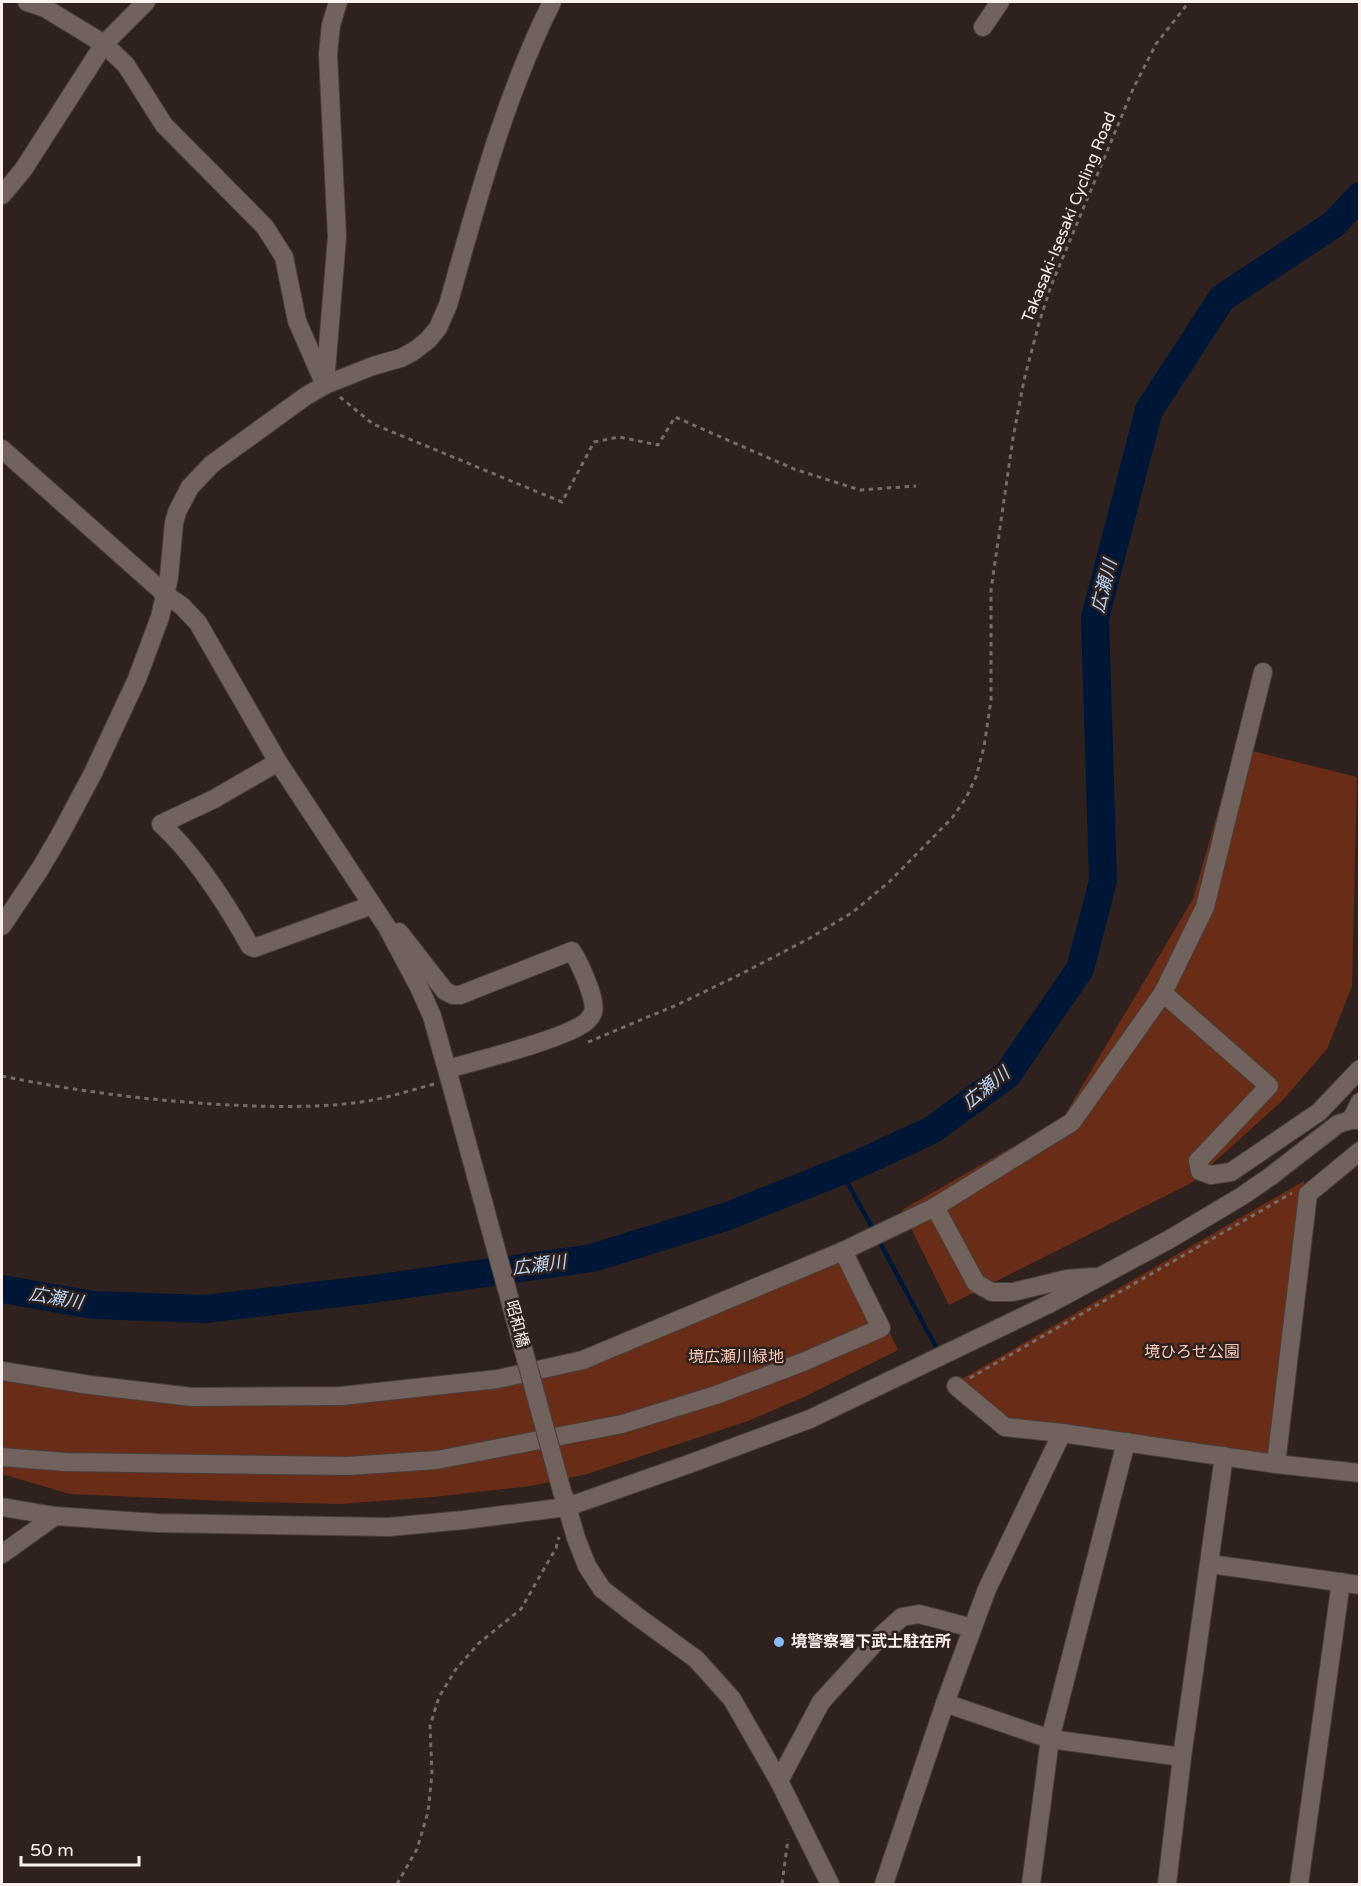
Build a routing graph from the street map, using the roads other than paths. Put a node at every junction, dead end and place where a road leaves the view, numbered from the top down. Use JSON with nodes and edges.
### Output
{"nodes":[{"id":1,"x":27,"y":2,"type":"edge"},
{"id":2,"x":146,"y":2,"type":"edge"},
{"id":3,"x":338,"y":2,"type":"edge"},
{"id":4,"x":552,"y":2,"type":"edge"},
{"id":5,"x":1000,"y":2,"type":"edge"},
{"id":6,"x":983,"y":27,"type":"dead end"},
{"id":7,"x":104,"y":44,"type":"junction"},
{"id":8,"x":2,"y":195,"type":"edge"},
{"id":9,"x":325,"y":385,"type":"junction"},
{"id":10,"x":2,"y":449,"type":"edge"},
{"id":11,"x":165,"y":594,"type":"junction"},
{"id":12,"x":1263,"y":672,"type":"dead end"},
{"id":13,"x":278,"y":762,"type":"junction"},
{"id":14,"x":372,"y":905,"type":"junction"},
{"id":15,"x":2,"y":926,"type":"edge"},
{"id":16,"x":387,"y":927,"type":"junction"},
{"id":17,"x":1163,"y":993,"type":"junction"},
{"id":18,"x":1359,"y":1069,"type":"edge"},
{"id":19,"x":447,"y":1078,"type":"junction"},
{"id":20,"x":1359,"y":1102,"type":"edge"},
{"id":21,"x":1355,"y":1120,"type":"edge"},
{"id":22,"x":1359,"y":1151,"type":"edge"},
{"id":23,"x":935,"y":1207,"type":"junction"},
{"id":24,"x":843,"y":1251,"type":"junction"},
{"id":25,"x":1101,"y":1276,"type":"junction"},
{"id":26,"x":2,"y":1371,"type":"edge"},
{"id":27,"x":956,"y":1386,"type":"road end"},
{"id":28,"x":1062,"y":1433,"type":"junction"},
{"id":29,"x":1126,"y":1442,"type":"junction"},
{"id":30,"x":1224,"y":1456,"type":"junction"},
{"id":31,"x":2,"y":1457,"type":"edge"},
{"id":32,"x":1276,"y":1464,"type":"junction"},
{"id":33,"x":1359,"y":1473,"type":"edge"},
{"id":34,"x":565,"y":1501,"type":"junction"},
{"id":35,"x":2,"y":1507,"type":"edge"},
{"id":36,"x":55,"y":1516,"type":"junction"},
{"id":37,"x":2,"y":1554,"type":"edge"},
{"id":38,"x":1210,"y":1564,"type":"junction"},
{"id":39,"x":1350,"y":1584,"type":"edge"},
{"id":40,"x":972,"y":1628,"type":"junction"},
{"id":41,"x":945,"y":1703,"type":"junction"},
{"id":42,"x":1050,"y":1739,"type":"junction"},
{"id":43,"x":1182,"y":1757,"type":"junction"},
{"id":44,"x":779,"y":1781,"type":"junction"},
{"id":45,"x":830,"y":1884,"type":"edge"},
{"id":46,"x":884,"y":1884,"type":"edge"},
{"id":47,"x":1031,"y":1884,"type":"edge"},
{"id":48,"x":1167,"y":1884,"type":"edge"},
{"id":49,"x":1299,"y":1884,"type":"edge"}],
"edges":[{"from":1,"to":7,"type":"street"},
{"from":2,"to":7,"type":"street"},
{"from":3,"to":9,"type":"street"},
{"from":4,"to":9,"type":"street"},
{"from":5,"to":6,"type":"street"},
{"from":7,"to":8,"type":"street"},
{"from":7,"to":9,"type":"street"},
{"from":9,"to":11,"type":"street"},
{"from":10,"to":11,"type":"street"},
{"from":11,"to":13,"type":"street"},
{"from":11,"to":15,"type":"street"},
{"from":12,"to":17,"type":"street"},
{"from":13,"to":14,"type":"street"},
{"from":13,"to":14,"type":"street"},
{"from":14,"to":16,"type":"street"},
{"from":16,"to":19,"type":"street","name":"昭和橋"},
{"from":16,"to":19,"type":"street"},
{"from":17,"to":18,"type":"street"},
{"from":17,"to":23,"type":"street"},
{"from":19,"to":34,"type":"street","name":"昭和橋","bridge":true},
{"from":20,"to":21,"type":"street"},
{"from":21,"to":25,"type":"street"},
{"from":22,"to":32,"type":"street"},
{"from":23,"to":24,"type":"street"},
{"from":23,"to":25,"type":"street"},
{"from":24,"to":26,"type":"street"},
{"from":24,"to":31,"type":"street"},
{"from":25,"to":34,"type":"street"},
{"from":27,"to":28,"type":"street"},
{"from":28,"to":29,"type":"street"},
{"from":28,"to":40,"type":"street"},
{"from":29,"to":30,"type":"street"},
{"from":29,"to":42,"type":"street"},
{"from":30,"to":32,"type":"street"},
{"from":30,"to":38,"type":"street"},
{"from":32,"to":33,"type":"street"},
{"from":34,"to":36,"type":"street"},
{"from":34,"to":44,"type":"street","name":"昭和橋"},
{"from":35,"to":36,"type":"street"},
{"from":36,"to":37,"type":"street"},
{"from":38,"to":39,"type":"street"},
{"from":38,"to":43,"type":"street"},
{"from":39,"to":49,"type":"street"},
{"from":40,"to":41,"type":"street"},
{"from":40,"to":44,"type":"street"},
{"from":41,"to":42,"type":"street"},
{"from":41,"to":46,"type":"street"},
{"from":42,"to":43,"type":"street"},
{"from":42,"to":47,"type":"street"},
{"from":43,"to":48,"type":"street"},
{"from":44,"to":45,"type":"street","name":"昭和橋"}]}
